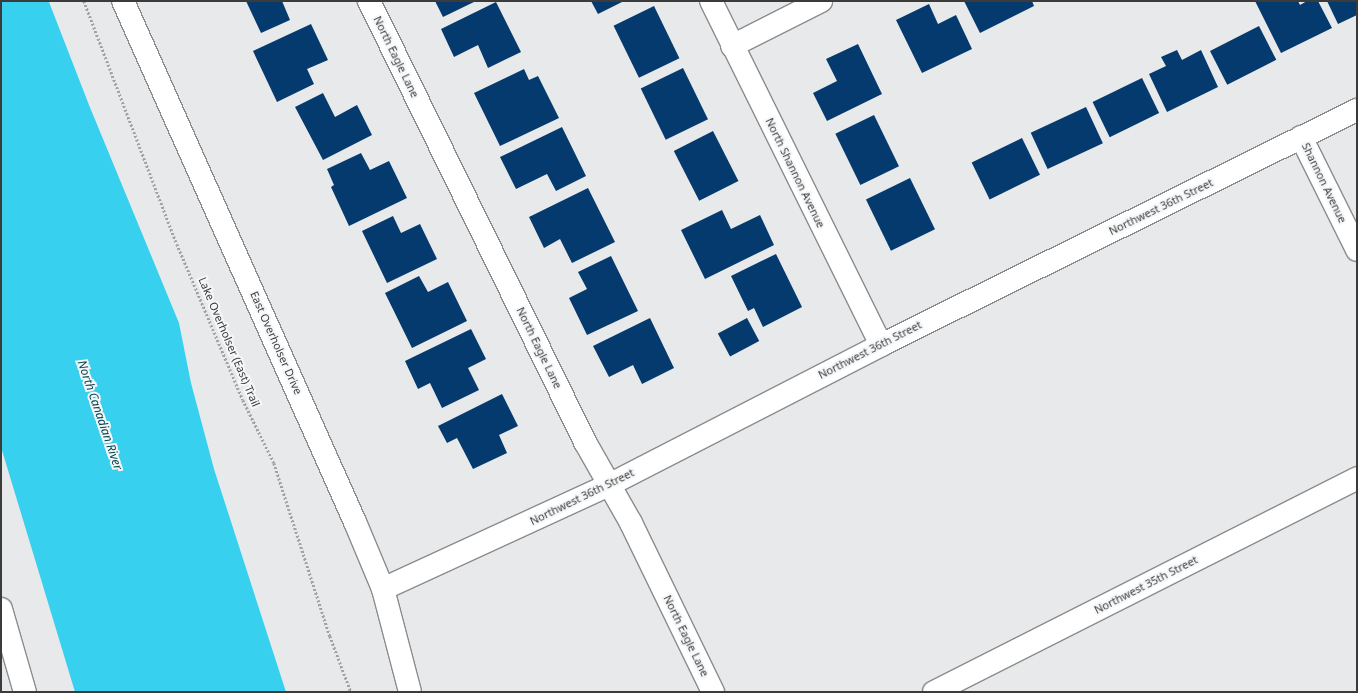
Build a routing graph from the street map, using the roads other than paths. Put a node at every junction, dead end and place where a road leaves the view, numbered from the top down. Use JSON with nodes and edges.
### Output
{"nodes":[{"id":1,"x":123,"y":1,"type":"edge"},
{"id":2,"x":369,"y":1,"type":"edge"},
{"id":3,"x":711,"y":1,"type":"edge"},
{"id":4,"x":821,"y":1,"type":"edge"},
{"id":5,"x":732,"y":46,"type":"junction"},
{"id":6,"x":1357,"y":110,"type":"edge"},
{"id":7,"x":1301,"y":137,"type":"junction"},
{"id":8,"x":1357,"y":250,"type":"edge"},
{"id":9,"x":880,"y":345,"type":"junction"},
{"id":10,"x":1357,"y":478,"type":"edge"},
{"id":11,"x":609,"y":485,"type":"junction"},
{"id":12,"x":383,"y":589,"type":"junction"},
{"id":13,"x":1,"y":609,"type":"edge"},
{"id":14,"x":26,"y":692,"type":"edge"},
{"id":15,"x":410,"y":692,"type":"edge"},
{"id":16,"x":713,"y":692,"type":"edge"},
{"id":17,"x":934,"y":692,"type":"edge"}],
"edges":[{"from":1,"to":12,"type":"street","name":"East Overholser Drive"},
{"from":2,"to":11,"type":"street","name":"North Eagle Lane"},
{"from":3,"to":5,"type":"street","name":"North Shannon Avenue"},
{"from":4,"to":5,"type":"street"},
{"from":5,"to":9,"type":"street","name":"North Shannon Avenue"},
{"from":6,"to":7,"type":"street","name":"Northwest 36th Street"},
{"from":7,"to":8,"type":"street","name":"Shannon Avenue"},
{"from":7,"to":9,"type":"street","name":"Northwest 36th Street"},
{"from":9,"to":11,"type":"street","name":"Northwest 36th Street"},
{"from":10,"to":17,"type":"street","name":"Northwest 35th Street"},
{"from":11,"to":12,"type":"street","name":"Northwest 36th Street"},
{"from":11,"to":16,"type":"street","name":"North Eagle Lane"},
{"from":12,"to":15,"type":"street","name":"East Overholser Drive"},
{"from":13,"to":14,"type":"street"}]}
